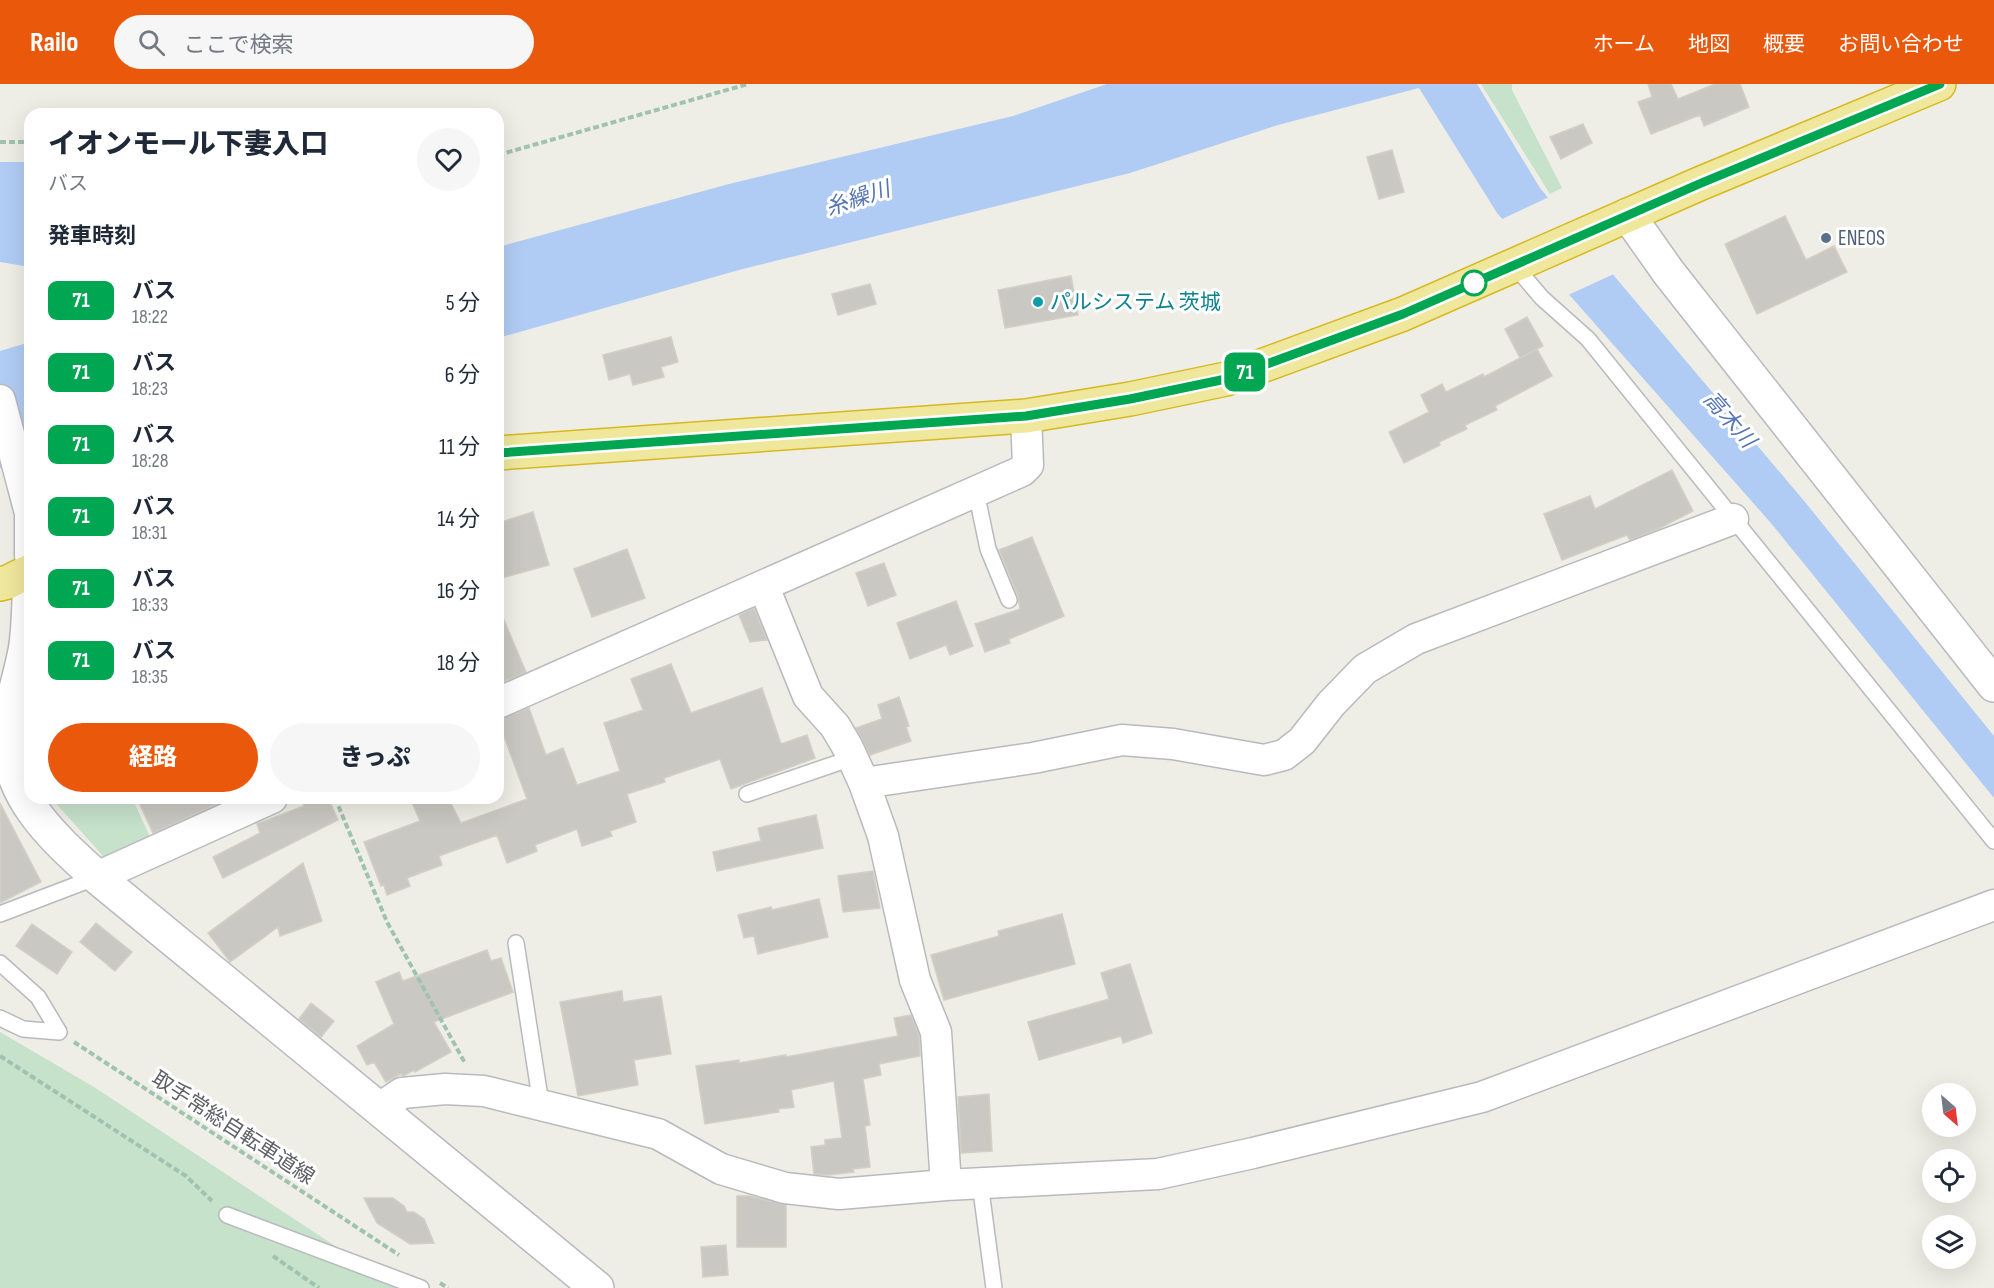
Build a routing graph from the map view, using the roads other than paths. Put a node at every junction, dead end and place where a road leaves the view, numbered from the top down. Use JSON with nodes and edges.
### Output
{"nodes":[{"id":1,"x":1939,"y":84,"type":"edge"},
{"id":2,"x":1628,"y":215,"type":"junction"},
{"id":3,"x":1519,"y":262,"type":"junction"},
{"id":4,"x":0,"y":400,"type":"edge"},
{"id":5,"x":1026,"y":416,"type":"junction"},
{"id":6,"x":504,"y":453,"type":"edge"},
{"id":7,"x":974,"y":493,"type":"junction"},
{"id":8,"x":24,"y":494,"type":"edge"},
{"id":9,"x":1733,"y":519,"type":"junction"},
{"id":10,"x":14,"y":580,"type":"edge"},
{"id":11,"x":764,"y":587,"type":"junction"},
{"id":12,"x":1009,"y":600,"type":"dead end"},
{"id":13,"x":24,"y":634,"type":"edge"},
{"id":14,"x":24,"y":654,"type":"edge"},
{"id":15,"x":1994,"y":685,"type":"edge"},
{"id":16,"x":504,"y":700,"type":"edge"},
{"id":17,"x":858,"y":770,"type":"junction"},
{"id":18,"x":747,"y":794,"type":"dead end"},
{"id":19,"x":24,"y":797,"type":"edge"},
{"id":20,"x":28,"y":804,"type":"edge"},
{"id":21,"x":253,"y":804,"type":"edge"},
{"id":22,"x":1994,"y":841,"type":"edge"},
{"id":23,"x":97,"y":877,"type":"junction"},
{"id":24,"x":1994,"y":905,"type":"edge"},
{"id":25,"x":0,"y":914,"type":"edge"},
{"id":26,"x":516,"y":943,"type":"dead end"},
{"id":27,"x":0,"y":963,"type":"edge"},
{"id":28,"x":0,"y":1018,"type":"edge"},
{"id":29,"x":541,"y":1104,"type":"junction"},
{"id":30,"x":378,"y":1109,"type":"junction"},
{"id":31,"x":980,"y":1183,"type":"junction"},
{"id":32,"x":946,"y":1185,"type":"junction"},
{"id":33,"x":227,"y":1215,"type":"road end"},
{"id":34,"x":421,"y":1288,"type":"edge"},
{"id":35,"x":597,"y":1288,"type":"edge"},
{"id":36,"x":994,"y":1288,"type":"edge"}],
"edges":[{"from":1,"to":2,"type":"highway"},
{"from":2,"to":3,"type":"highway"},
{"from":2,"to":15,"type":"street"},
{"from":3,"to":5,"type":"highway"},
{"from":3,"to":9,"type":"lane"},
{"from":4,"to":8,"type":"street"},
{"from":5,"to":6,"type":"highway"},
{"from":5,"to":7,"type":"street"},
{"from":7,"to":11,"type":"street"},
{"from":7,"to":12,"type":"lane"},
{"from":9,"to":17,"type":"street"},
{"from":9,"to":22,"type":"lane"},
{"from":10,"to":13,"type":"street"},
{"from":11,"to":16,"type":"street"},
{"from":11,"to":17,"type":"street"},
{"from":14,"to":19,"type":"street"},
{"from":17,"to":18,"type":"lane"},
{"from":17,"to":32,"type":"street"},
{"from":20,"to":23,"type":"street"},
{"from":21,"to":23,"type":"street"},
{"from":23,"to":25,"type":"lane"},
{"from":23,"to":30,"type":"street"},
{"from":24,"to":31,"type":"street"},
{"from":26,"to":29,"type":"lane"},
{"from":27,"to":28,"type":"lane"},
{"from":29,"to":30,"type":"street"},
{"from":29,"to":32,"type":"street"},
{"from":30,"to":35,"type":"street"},
{"from":31,"to":32,"type":"street"},
{"from":31,"to":36,"type":"lane"},
{"from":33,"to":34,"type":"lane"}]}
